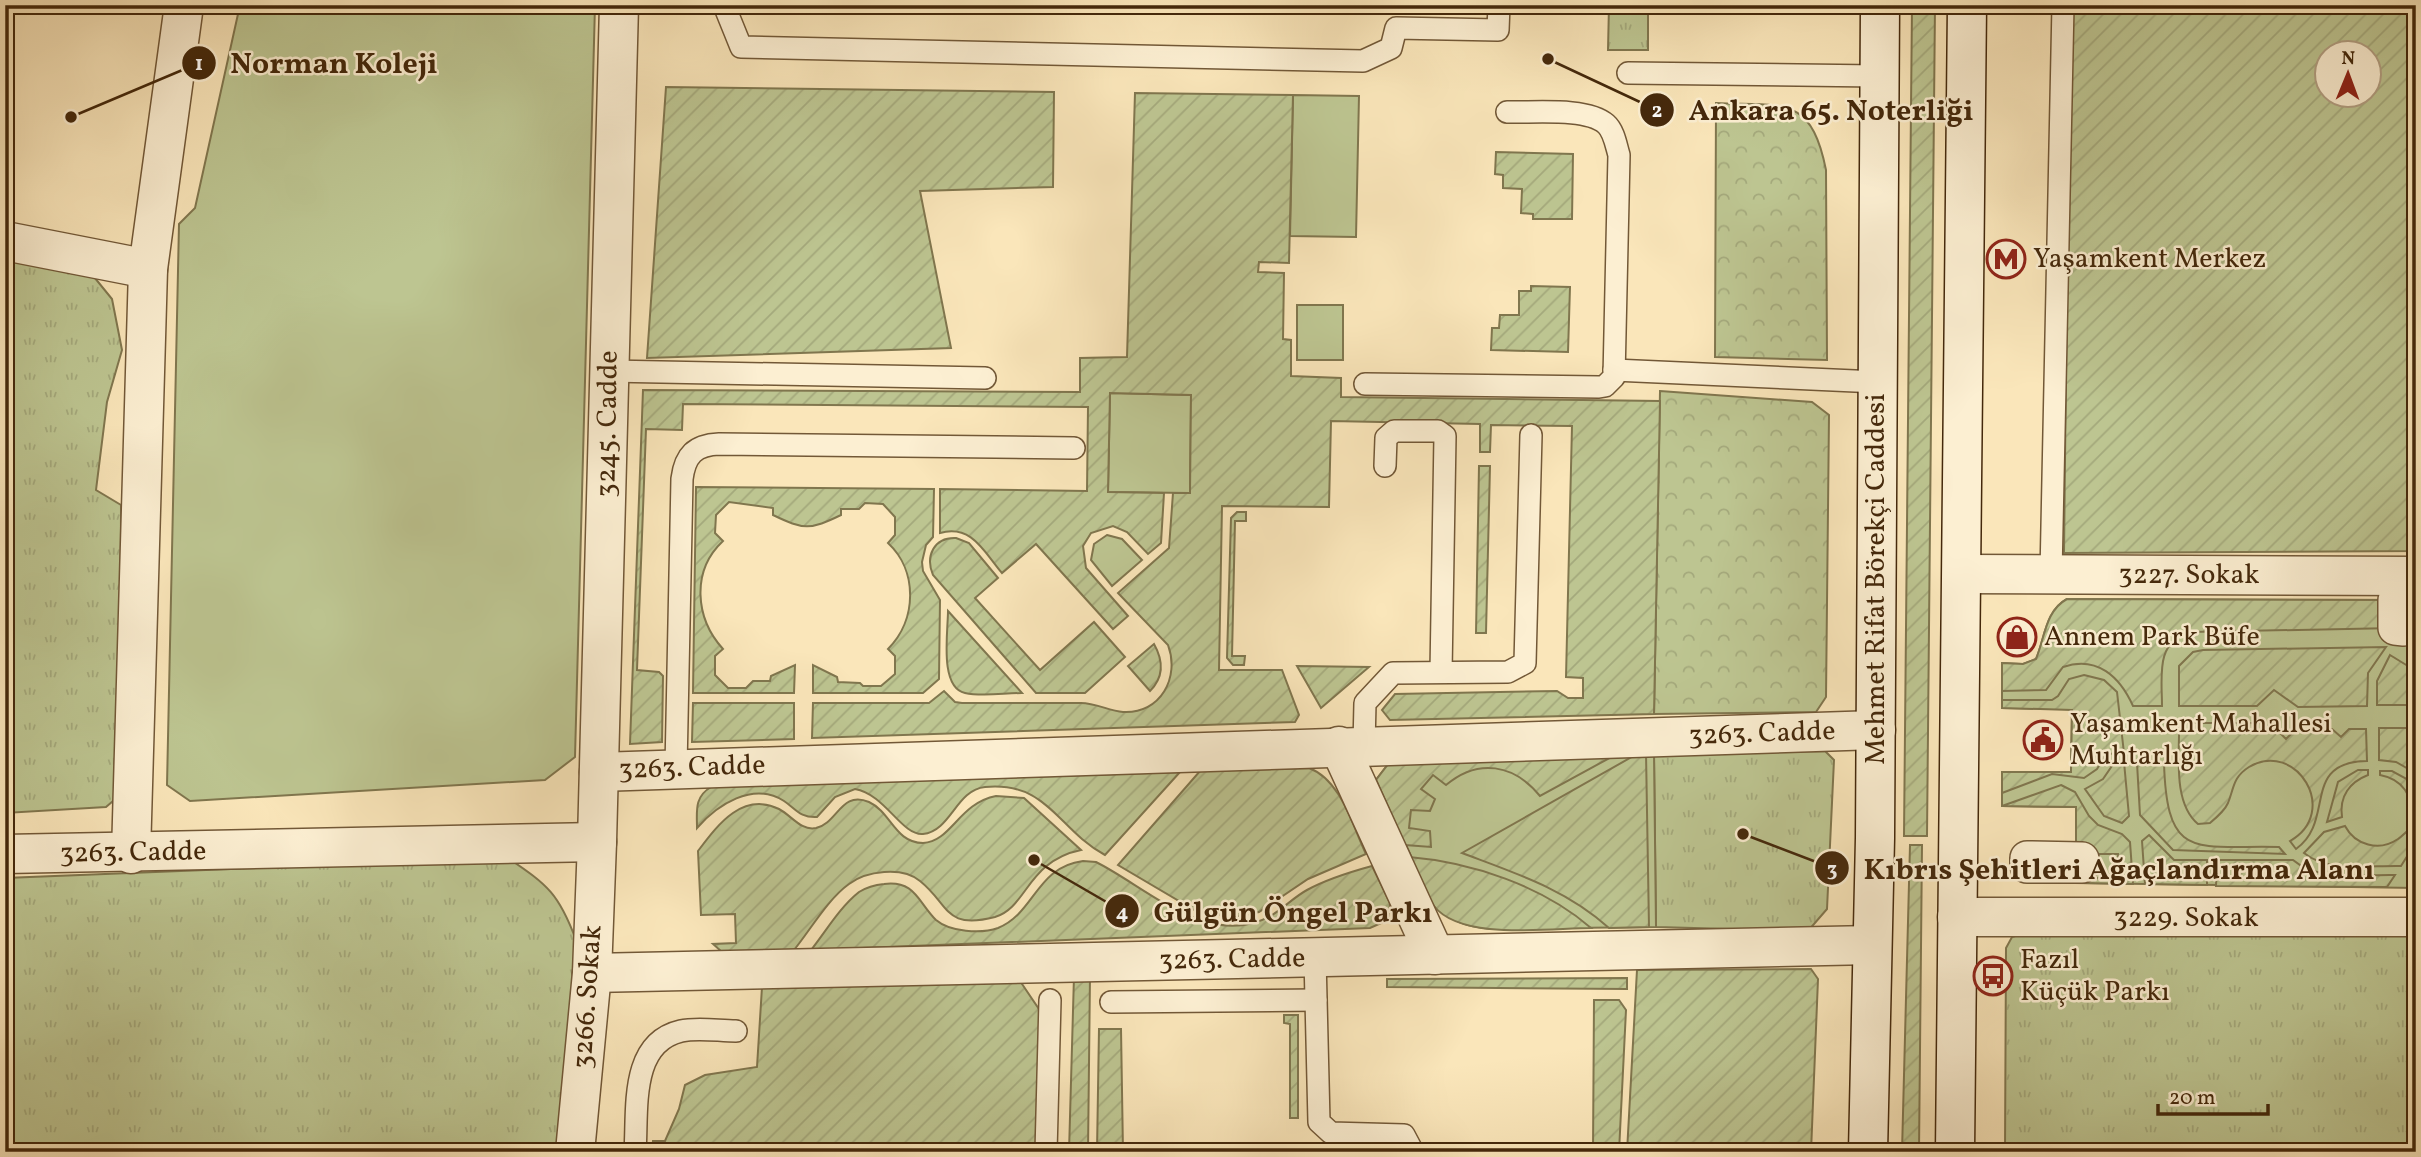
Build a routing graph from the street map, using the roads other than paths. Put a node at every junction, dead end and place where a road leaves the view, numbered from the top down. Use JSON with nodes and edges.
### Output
{"nodes":[{"id":1,"x":184,"y":5,"type":"edge"},
{"id":2,"x":619,"y":5,"type":"edge"},
{"id":3,"x":723,"y":5,"type":"edge"},
{"id":4,"x":1499,"y":5,"type":"edge"},
{"id":5,"x":1880,"y":5,"type":"edge"},
{"id":6,"x":1967,"y":5,"type":"edge"},
{"id":7,"x":2063,"y":5,"type":"edge"},
{"id":8,"x":1628,"y":74,"type":"dead end"},
{"id":9,"x":1878,"y":76,"type":"junction"},
{"id":10,"x":1507,"y":112,"type":"dead end"},
{"id":11,"x":5,"y":241,"type":"edge"},
{"id":12,"x":148,"y":269,"type":"junction"},
{"id":13,"x":1615,"y":370,"type":"junction"},
{"id":14,"x":609,"y":371,"type":"junction"},
{"id":15,"x":985,"y":378,"type":"dead end"},
{"id":16,"x":1877,"y":382,"type":"junction"},
{"id":17,"x":1365,"y":384,"type":"dead end"},
{"id":18,"x":1531,"y":435,"type":"dead end"},
{"id":19,"x":1074,"y":448,"type":"dead end"},
{"id":20,"x":1385,"y":466,"type":"dead end"},
{"id":21,"x":1962,"y":573,"type":"junction"},
{"id":22,"x":2052,"y":575,"type":"junction"},
{"id":23,"x":2416,"y":576,"type":"edge"},
{"id":24,"x":1441,"y":672,"type":"junction"},
{"id":25,"x":1875,"y":730,"type":"junction"},
{"id":26,"x":1352,"y":746,"type":"junction"},
{"id":27,"x":676,"y":768,"type":"junction"},
{"id":28,"x":599,"y":772,"type":"junction"},
{"id":29,"x":597,"y":842,"type":"junction"},
{"id":30,"x":131,"y":853,"type":"junction"},
{"id":31,"x":5,"y":855,"type":"edge"},
{"id":32,"x":1957,"y":917,"type":"junction"},
{"id":33,"x":2416,"y":917,"type":"edge"},
{"id":34,"x":1872,"y":945,"type":"junction"},
{"id":35,"x":1435,"y":955,"type":"junction"},
{"id":36,"x":1315,"y":958,"type":"junction"},
{"id":37,"x":592,"y":973,"type":"junction"},
{"id":38,"x":1050,"y":1000,"type":"dead end"},
{"id":39,"x":1316,"y":1000,"type":"junction"},
{"id":40,"x":1111,"y":1002,"type":"dead end"},
{"id":41,"x":736,"y":1031,"type":"dead end"},
{"id":42,"x":575,"y":1152,"type":"edge"},
{"id":43,"x":635,"y":1152,"type":"edge"},
{"id":44,"x":1046,"y":1152,"type":"edge"},
{"id":45,"x":1413,"y":1152,"type":"edge"},
{"id":46,"x":1868,"y":1152,"type":"edge"},
{"id":47,"x":1955,"y":1152,"type":"edge"}],
"edges":[{"from":1,"to":12,"type":"street"},
{"from":2,"to":14,"type":"street","name":"3245. Cadde"},
{"from":3,"to":4,"type":"lane"},
{"from":5,"to":9,"type":"street","name":"Mehmet Rifat Börekçi Caddesi"},
{"from":6,"to":21,"type":"street"},
{"from":7,"to":22,"type":"lane"},
{"from":8,"to":9,"type":"lane"},
{"from":9,"to":16,"type":"street","name":"Mehmet Rifat Börekçi Caddesi"},
{"from":10,"to":13,"type":"lane"},
{"from":11,"to":12,"type":"street"},
{"from":12,"to":30,"type":"street"},
{"from":13,"to":16,"type":"lane"},
{"from":13,"to":17,"type":"lane"},
{"from":14,"to":15,"type":"lane"},
{"from":14,"to":28,"type":"street","name":"3245. Cadde"},
{"from":16,"to":25,"type":"street","name":"Mehmet Rifat Börekçi Caddesi"},
{"from":18,"to":24,"type":"lane"},
{"from":19,"to":27,"type":"lane"},
{"from":20,"to":24,"type":"lane"},
{"from":21,"to":22,"type":"street","name":"3227. Sokak"},
{"from":21,"to":32,"type":"street"},
{"from":22,"to":23,"type":"street","name":"3227. Sokak"},
{"from":24,"to":26,"type":"lane"},
{"from":25,"to":26,"type":"street","name":"3263. Cadde"},
{"from":25,"to":34,"type":"street","name":"Mehmet Rifat Börekçi Caddesi"},
{"from":26,"to":27,"type":"street","name":"3263. Cadde"},
{"from":26,"to":35,"type":"street"},
{"from":27,"to":28,"type":"street","name":"3263. Cadde"},
{"from":28,"to":29,"type":"street","name":"3245. Cadde"},
{"from":29,"to":30,"type":"street","name":"3263. Cadde"},
{"from":29,"to":37,"type":"street","name":"3266. Sokak"},
{"from":30,"to":31,"type":"street","name":"3263. Cadde"},
{"from":32,"to":33,"type":"street","name":"3229. Sokak"},
{"from":32,"to":47,"type":"street"},
{"from":34,"to":35,"type":"street","name":"3263. Cadde"},
{"from":34,"to":46,"type":"street","name":"Mehmet Rifat Börekçi Caddesi"},
{"from":35,"to":36,"type":"street","name":"3263. Cadde"},
{"from":36,"to":37,"type":"street","name":"3263. Cadde"},
{"from":36,"to":39,"type":"lane"},
{"from":37,"to":42,"type":"street","name":"3266. Sokak"},
{"from":38,"to":44,"type":"lane"},
{"from":39,"to":40,"type":"lane"},
{"from":39,"to":45,"type":"lane"},
{"from":41,"to":43,"type":"lane"}]}
